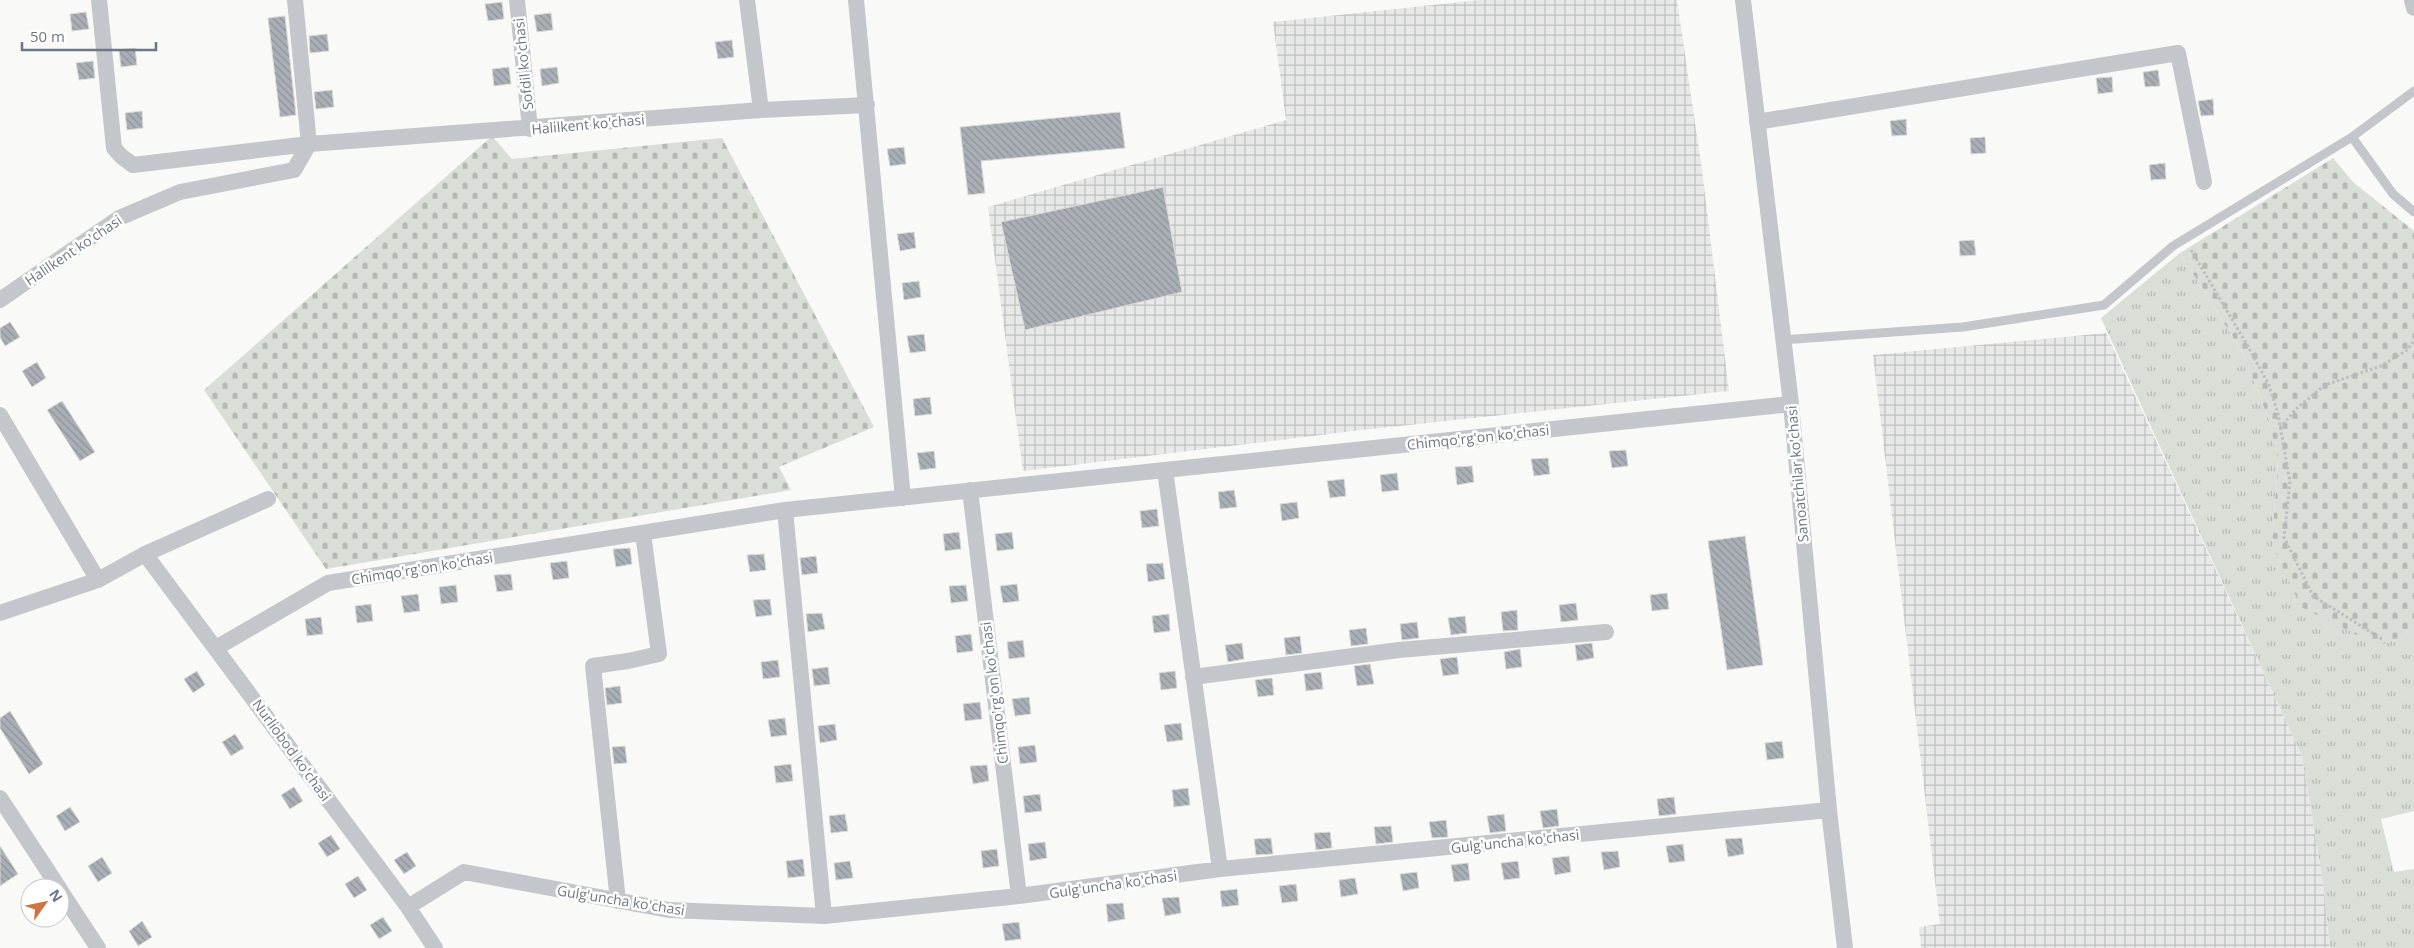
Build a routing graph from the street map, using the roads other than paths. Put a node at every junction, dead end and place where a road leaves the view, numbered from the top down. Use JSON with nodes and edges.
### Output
{"nodes":[{"id":1,"x":99,"y":0,"type":"edge"},
{"id":2,"x":295,"y":0,"type":"edge"},
{"id":3,"x":517,"y":0,"type":"edge"},
{"id":4,"x":747,"y":0,"type":"edge"},
{"id":5,"x":856,"y":0,"type":"edge"},
{"id":6,"x":1743,"y":0,"type":"edge"},
{"id":7,"x":2412,"y":0,"type":"edge"},
{"id":8,"x":2414,"y":8,"type":"edge"},
{"id":9,"x":2414,"y":91,"type":"edge"},
{"id":10,"x":867,"y":104,"type":"junction"},
{"id":11,"x":761,"y":110,"type":"junction"},
{"id":12,"x":1757,"y":122,"type":"junction"},
{"id":13,"x":530,"y":129,"type":"junction"},
{"id":14,"x":2352,"y":137,"type":"junction"},
{"id":15,"x":309,"y":144,"type":"junction"},
{"id":16,"x":2204,"y":182,"type":"dead end"},
{"id":17,"x":2414,"y":212,"type":"edge"},
{"id":18,"x":0,"y":300,"type":"edge"},
{"id":19,"x":1782,"y":340,"type":"junction"},
{"id":20,"x":1791,"y":404,"type":"junction"},
{"id":21,"x":0,"y":415,"type":"edge"},
{"id":22,"x":1165,"y":470,"type":"junction"},
{"id":23,"x":970,"y":490,"type":"junction"},
{"id":24,"x":904,"y":498,"type":"junction"},
{"id":25,"x":268,"y":499,"type":"dead end"},
{"id":26,"x":785,"y":510,"type":"junction"},
{"id":27,"x":643,"y":533,"type":"junction"},
{"id":28,"x":145,"y":554,"type":"junction"},
{"id":29,"x":98,"y":580,"type":"junction"},
{"id":30,"x":0,"y":613,"type":"edge"},
{"id":31,"x":1606,"y":632,"type":"dead end"},
{"id":32,"x":216,"y":648,"type":"junction"},
{"id":33,"x":1194,"y":677,"type":"junction"},
{"id":34,"x":0,"y":798,"type":"edge"},
{"id":35,"x":1829,"y":810,"type":"junction"},
{"id":36,"x":1220,"y":870,"type":"junction"},
{"id":37,"x":52,"y":878,"type":"edge"},
{"id":38,"x":1019,"y":896,"type":"junction"},
{"id":39,"x":618,"y":901,"type":"junction"},
{"id":40,"x":70,"y":906,"type":"edge"},
{"id":41,"x":408,"y":907,"type":"junction"},
{"id":42,"x":824,"y":916,"type":"junction"},
{"id":43,"x":98,"y":948,"type":"edge"},
{"id":44,"x":435,"y":948,"type":"edge"},
{"id":45,"x":1845,"y":948,"type":"edge"}],
"edges":[{"from":1,"to":15,"type":"street","name":"Halilkent ko'chasi"},
{"from":2,"to":15,"type":"street"},
{"from":3,"to":13,"type":"street","name":"Sofdil ko'chasi"},
{"from":4,"to":11,"type":"street"},
{"from":5,"to":10,"type":"street"},
{"from":6,"to":12,"type":"street","name":"Sanoatchilar ko'chasi"},
{"from":7,"to":8,"type":"street"},
{"from":9,"to":14,"type":"lane"},
{"from":10,"to":11,"type":"street","name":"Halilkent ko'chasi"},
{"from":10,"to":24,"type":"street"},
{"from":11,"to":13,"type":"street","name":"Halilkent ko'chasi"},
{"from":12,"to":16,"type":"street"},
{"from":12,"to":19,"type":"street","name":"Sanoatchilar ko'chasi"},
{"from":13,"to":15,"type":"street","name":"Halilkent ko'chasi"},
{"from":14,"to":17,"type":"lane"},
{"from":14,"to":19,"type":"lane"},
{"from":15,"to":18,"type":"street","name":"Halilkent ko'chasi"},
{"from":19,"to":20,"type":"street","name":"Sanoatchilar ko'chasi"},
{"from":20,"to":22,"type":"street","name":"Chimqo'rg'on ko'chasi"},
{"from":20,"to":35,"type":"street","name":"Sanoatchilar ko'chasi"},
{"from":21,"to":29,"type":"street"},
{"from":22,"to":23,"type":"street","name":"Chimqo'rg'on ko'chasi"},
{"from":22,"to":33,"type":"street"},
{"from":23,"to":24,"type":"street","name":"Chimqo'rg'on ko'chasi"},
{"from":23,"to":38,"type":"street","name":"Chimqo'rg'on ko'chasi"},
{"from":24,"to":26,"type":"street","name":"Chimqo'rg'on ko'chasi"},
{"from":25,"to":28,"type":"street"},
{"from":26,"to":27,"type":"street","name":"Chimqo'rg'on ko'chasi"},
{"from":26,"to":42,"type":"street"},
{"from":27,"to":32,"type":"street","name":"Chimqo'rg'on ko'chasi"},
{"from":27,"to":39,"type":"street"},
{"from":28,"to":29,"type":"street"},
{"from":28,"to":32,"type":"street","name":"Nurliobod ko'chasi"},
{"from":29,"to":30,"type":"street"},
{"from":31,"to":33,"type":"street"},
{"from":32,"to":41,"type":"street","name":"Nurliobod ko'chasi"},
{"from":33,"to":36,"type":"street"},
{"from":34,"to":37,"type":"street"},
{"from":35,"to":36,"type":"street","name":"Gulg'uncha ko'chasi"},
{"from":35,"to":45,"type":"street","name":"Sanoatchilar ko'chasi"},
{"from":36,"to":38,"type":"street","name":"Gulg'uncha ko'chasi"},
{"from":38,"to":42,"type":"street","name":"Gulg'uncha ko'chasi"},
{"from":39,"to":41,"type":"street","name":"Gulg'uncha ko'chasi"},
{"from":39,"to":42,"type":"street","name":"Gulg'uncha ko'chasi"},
{"from":40,"to":43,"type":"street"},
{"from":41,"to":44,"type":"street","name":"Nurliobod ko'chasi"}]}
